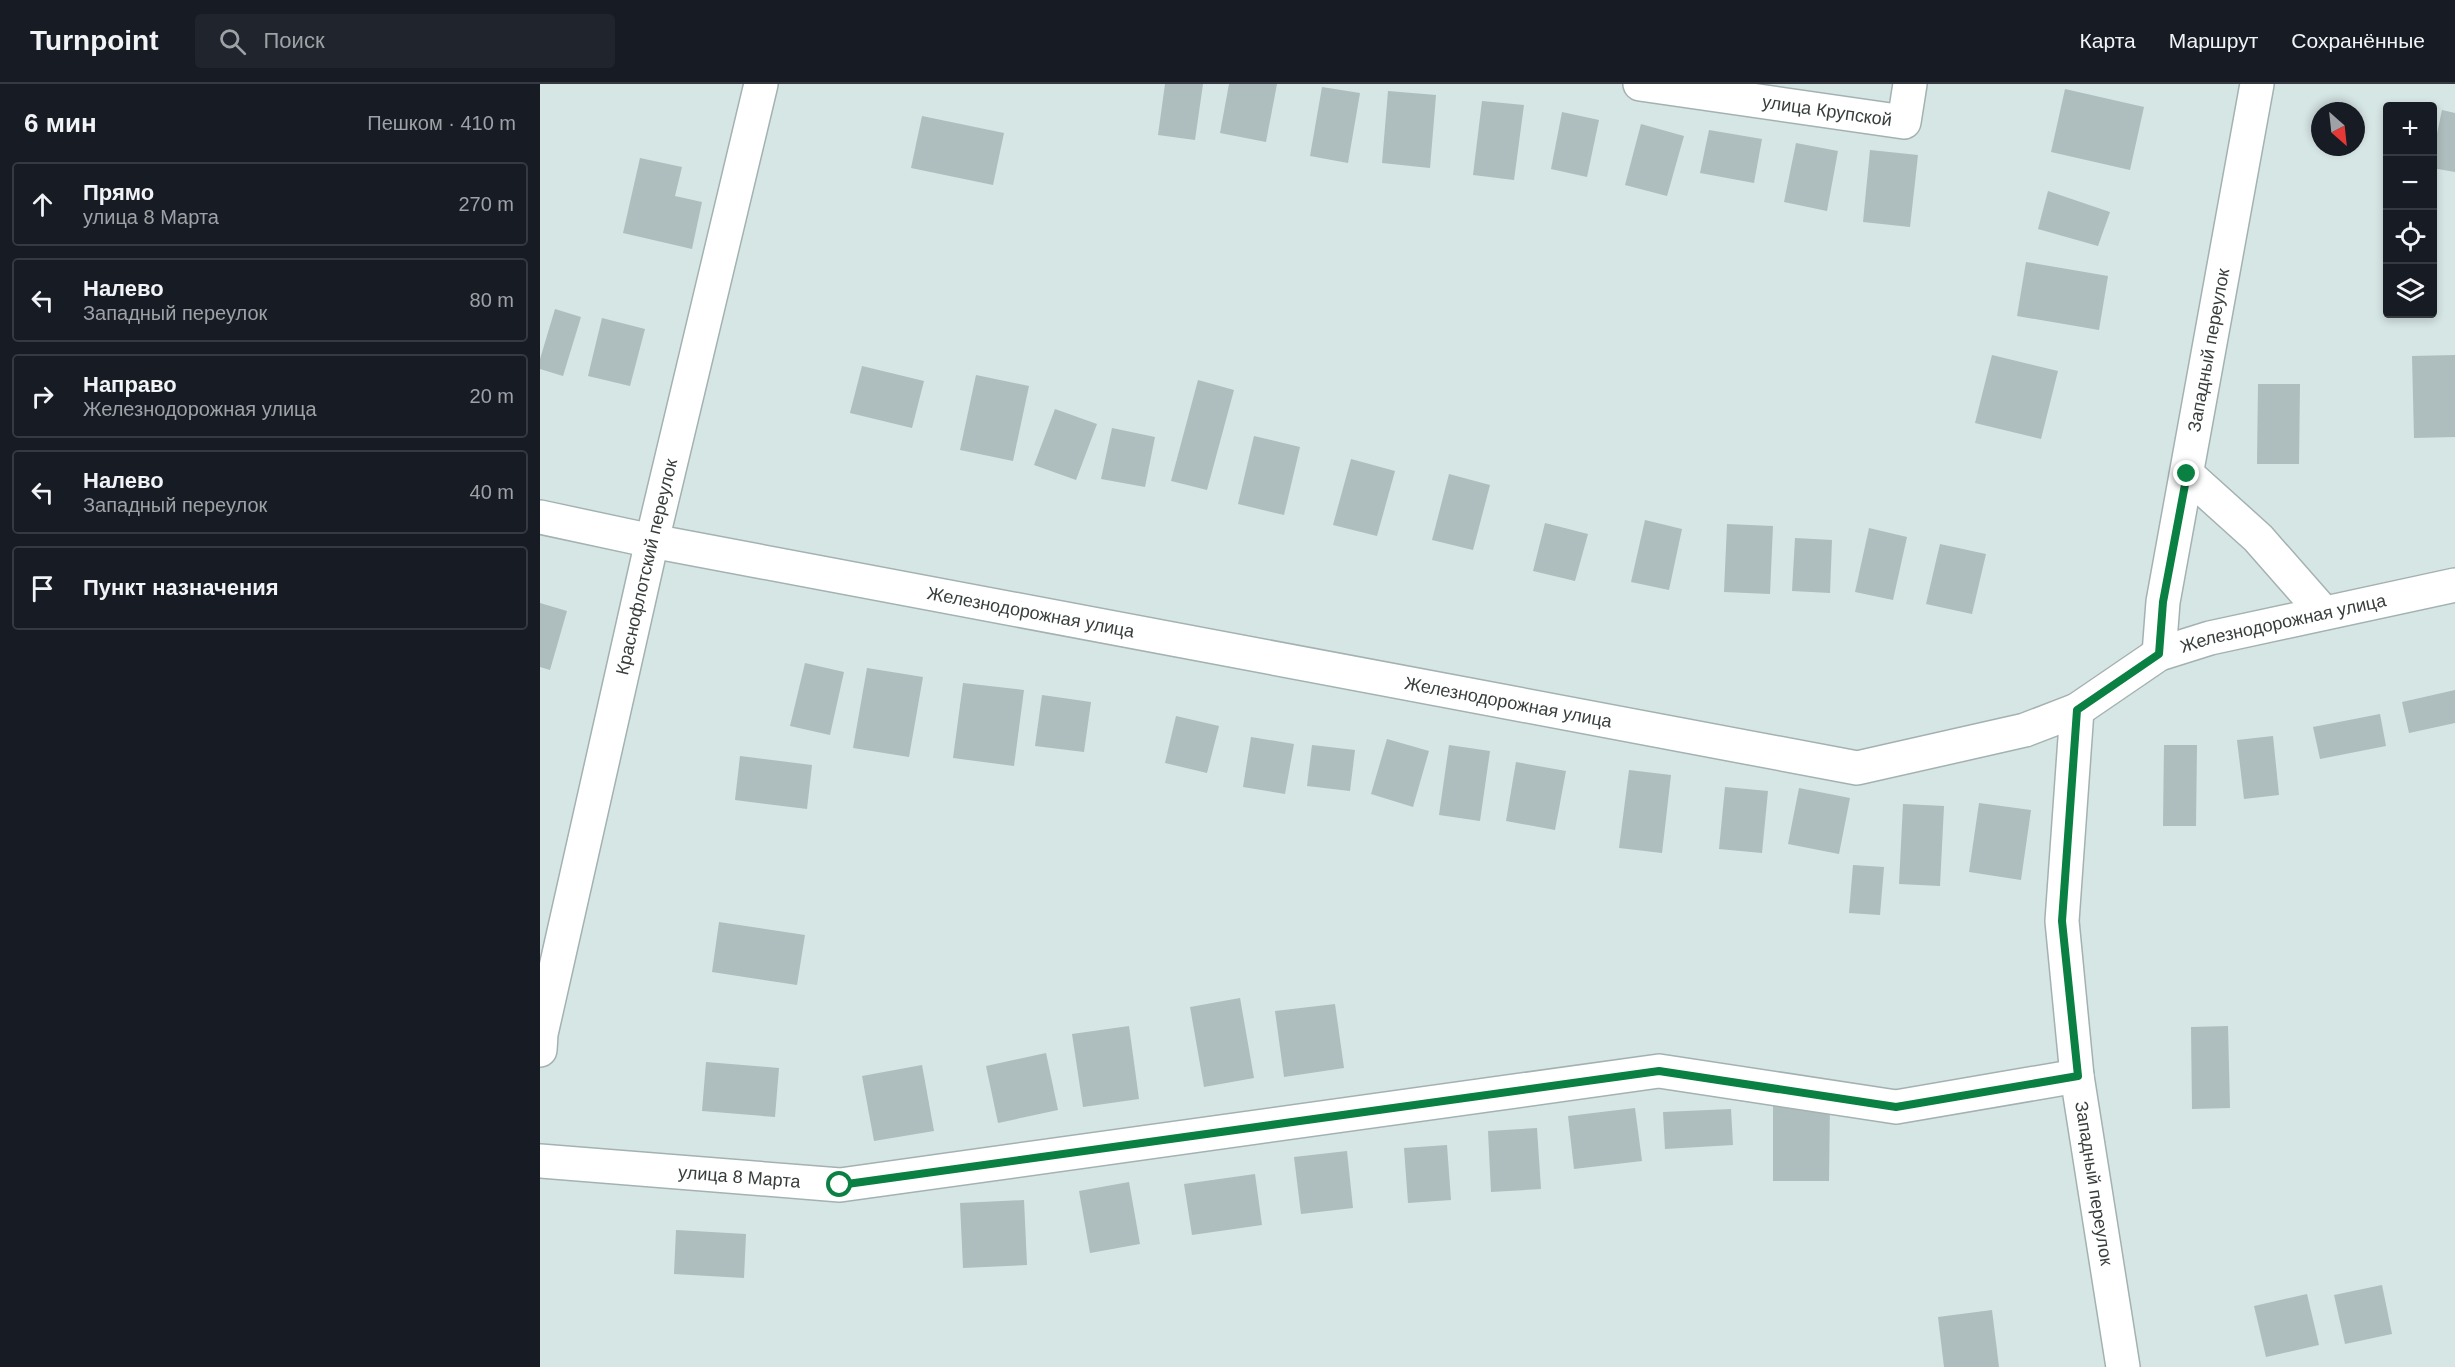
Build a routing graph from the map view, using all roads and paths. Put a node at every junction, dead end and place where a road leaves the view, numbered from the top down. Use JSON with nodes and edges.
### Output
{"nodes":[{"id":1,"x":761,"y":84,"type":"edge"},
{"id":2,"x":1640,"y":84,"type":"edge"},
{"id":3,"x":1910,"y":84,"type":"edge"},
{"id":4,"x":2250,"y":86,"type":"edge"},
{"id":5,"x":2187,"y":474,"type":"junction"},
{"id":6,"x":540,"y":517,"type":"edge"},
{"id":7,"x":652,"y":541,"type":"junction"},
{"id":8,"x":2455,"y":585,"type":"edge"},
{"id":9,"x":2323,"y":612,"type":"junction"},
{"id":10,"x":2159,"y":654,"type":"junction"},
{"id":11,"x":2077,"y":710,"type":"junction"},
{"id":12,"x":540,"y":1039,"type":"edge"},
{"id":13,"x":2078,"y":1076,"type":"junction"},
{"id":14,"x":540,"y":1161,"type":"edge"},
{"id":15,"x":2123,"y":1367,"type":"edge"}],
"edges":[{"from":1,"to":7,"type":"street","name":"Краснофлотский переулок"},
{"from":2,"to":3,"type":"street","name":"улица Крупской"},
{"from":4,"to":5,"type":"street","name":"Западный переулок"},
{"from":5,"to":9,"type":"street"},
{"from":5,"to":10,"type":"street","name":"Западный переулок"},
{"from":6,"to":7,"type":"street","name":"Железнодорожная улица"},
{"from":7,"to":11,"type":"street","name":"Железнодорожная улица"},
{"from":7,"to":12,"type":"street","name":"Краснофлотский переулок"},
{"from":8,"to":9,"type":"street","name":"Железнодорожная улица"},
{"from":9,"to":10,"type":"street","name":"Железнодорожная улица"},
{"from":10,"to":11,"type":"street","name":"Железнодорожная улица"},
{"from":11,"to":13,"type":"street","name":"Западный переулок"},
{"from":13,"to":14,"type":"street","name":"улица 8 Марта"},
{"from":13,"to":15,"type":"street","name":"Западный переулок"}]}
